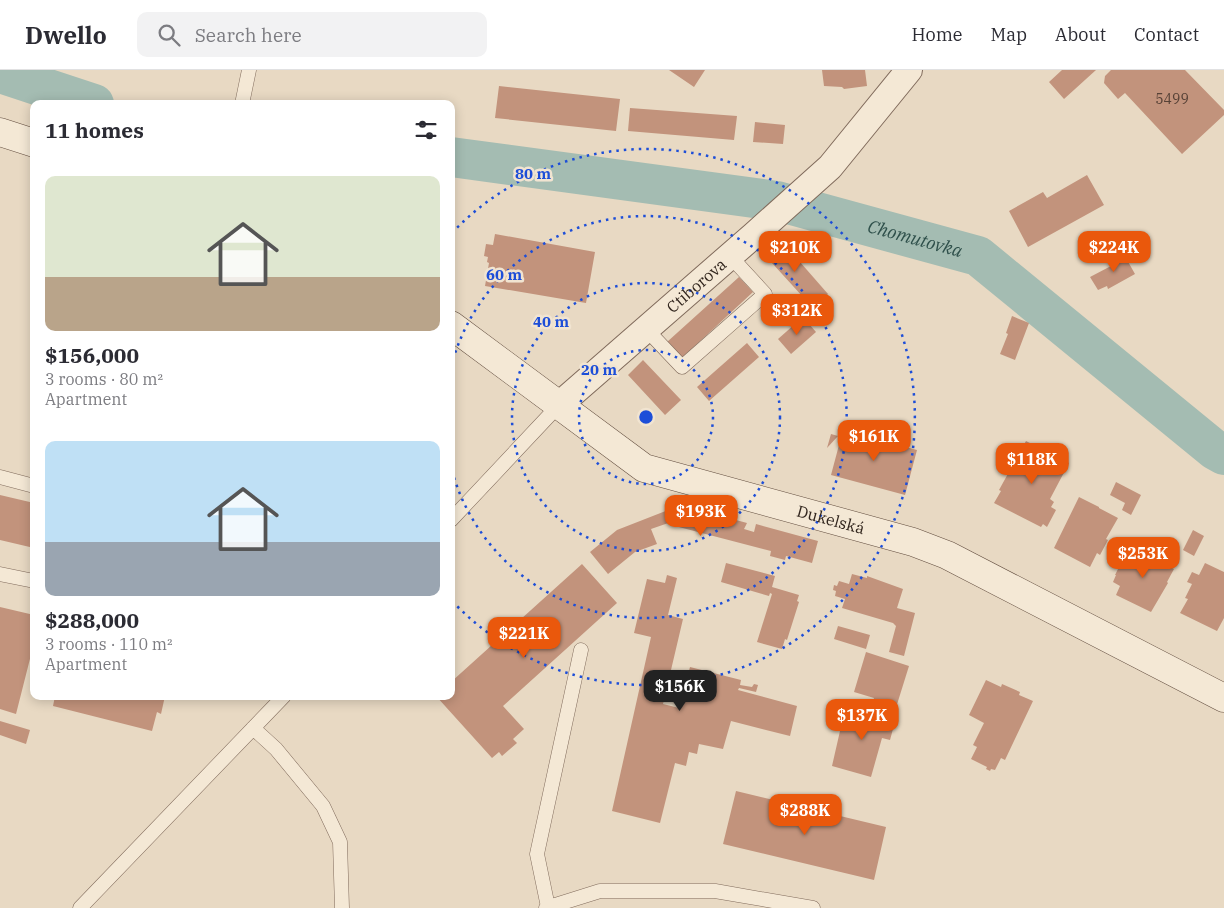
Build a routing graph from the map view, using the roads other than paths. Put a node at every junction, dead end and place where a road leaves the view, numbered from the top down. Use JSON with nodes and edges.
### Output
{"nodes":[{"id":1,"x":249,"y":70,"type":"edge"},
{"id":2,"x":909,"y":70,"type":"edge"},
{"id":3,"x":243,"y":100,"type":"edge"},
{"id":4,"x":0,"y":132,"type":"edge"},
{"id":5,"x":30,"y":142,"type":"edge"},
{"id":6,"x":730,"y":256,"type":"junction"},
{"id":7,"x":455,"y":328,"type":"edge"},
{"id":8,"x":646,"y":329,"type":"junction"},
{"id":9,"x":558,"y":405,"type":"junction"},
{"id":10,"x":0,"y":477,"type":"edge"},
{"id":11,"x":30,"y":485,"type":"edge"},
{"id":12,"x":455,"y":516,"type":"edge"},
{"id":13,"x":0,"y":574,"type":"edge"},
{"id":14,"x":30,"y":580,"type":"edge"},
{"id":15,"x":581,"y":650,"type":"dead end"},
{"id":16,"x":1224,"y":698,"type":"edge"},
{"id":17,"x":280,"y":700,"type":"edge"},
{"id":18,"x":253,"y":728,"type":"junction"},
{"id":19,"x":80,"y":908,"type":"edge"},
{"id":20,"x":342,"y":908,"type":"edge"},
{"id":21,"x":547,"y":908,"type":"edge"},
{"id":22,"x":813,"y":908,"type":"edge"}],
"edges":[{"from":1,"to":3,"type":"lane"},
{"from":2,"to":6,"type":"street","name":"Ctiborova"},
{"from":4,"to":5,"type":"street"},
{"from":6,"to":8,"type":"street","name":"Ctiborova"},
{"from":6,"to":8,"type":"lane"},
{"from":7,"to":9,"type":"street","name":"Dukelská"},
{"from":8,"to":9,"type":"street","name":"Ctiborova"},
{"from":9,"to":12,"type":"lane"},
{"from":9,"to":16,"type":"street","name":"Dukelská"},
{"from":10,"to":11,"type":"lane"},
{"from":13,"to":14,"type":"lane"},
{"from":15,"to":21,"type":"lane"},
{"from":17,"to":18,"type":"lane"},
{"from":18,"to":19,"type":"lane"},
{"from":18,"to":20,"type":"lane"},
{"from":21,"to":22,"type":"lane"}]}
